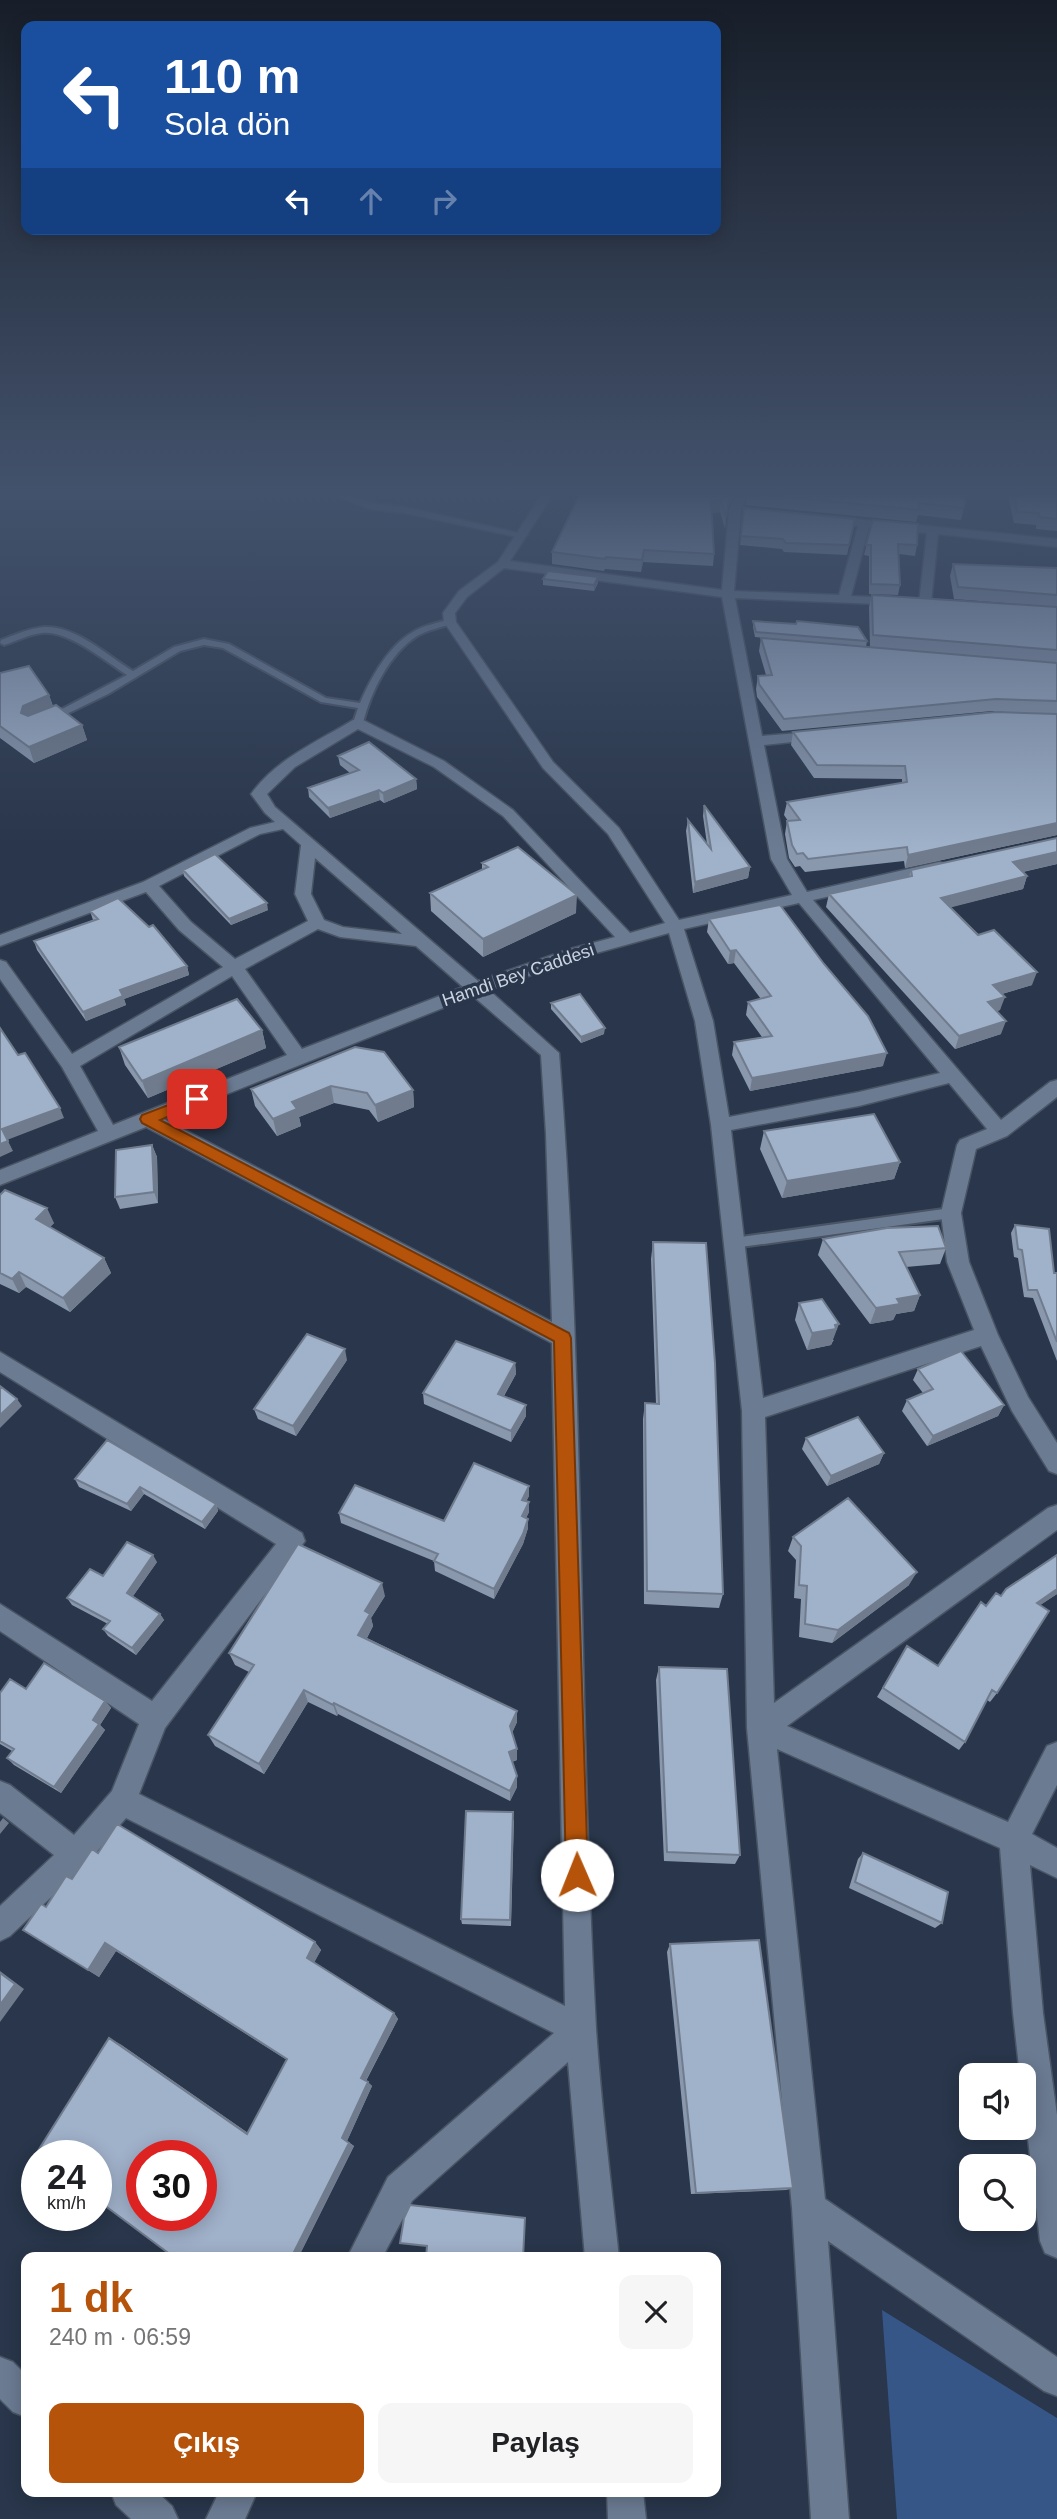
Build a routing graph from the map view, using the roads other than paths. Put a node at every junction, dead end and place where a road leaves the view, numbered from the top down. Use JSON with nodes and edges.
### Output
{"nodes":[{"id":1,"x":449,"y":614,"type":"edge"},
{"id":2,"x":735,"y":614,"type":"edge"},
{"id":3,"x":450,"y":622,"type":"junction"},
{"id":4,"x":4,"y":642,"type":"dead end"},
{"id":5,"x":133,"y":675,"type":"junction"},
{"id":6,"x":362,"y":706,"type":"junction"},
{"id":7,"x":42,"y":723,"type":"edge"},
{"id":8,"x":358,"y":723,"type":"junction"},
{"id":9,"x":840,"y":733,"type":"edge"},
{"id":10,"x":757,"y":741,"type":"junction"},
{"id":11,"x":286,"y":824,"type":"junction"},
{"id":12,"x":309,"y":844,"type":"junction"},
{"id":13,"x":963,"y":862,"type":"edge"},
{"id":14,"x":149,"y":885,"type":"junction"},
{"id":15,"x":802,"y":897,"type":"junction"},
{"id":16,"x":317,"y":923,"type":"junction"},
{"id":17,"x":675,"y":926,"type":"junction"},
{"id":18,"x":626,"y":939,"type":"junction"},
{"id":19,"x":0,"y":940,"type":"edge"},
{"id":20,"x":421,"y":941,"type":"junction"},
{"id":21,"x":0,"y":967,"type":"edge"},
{"id":22,"x":235,"y":968,"type":"junction"},
{"id":23,"x":477,"y":988,"type":"junction"},
{"id":24,"x":298,"y":1058,"type":"junction"},
{"id":25,"x":69,"y":1064,"type":"junction"},
{"id":26,"x":953,"y":1076,"type":"junction"},
{"id":27,"x":1057,"y":1087,"type":"edge"},
{"id":28,"x":147,"y":1119,"type":"junction"},
{"id":29,"x":720,"y":1125,"type":"junction"},
{"id":30,"x":1000,"y":1131,"type":"junction"},
{"id":31,"x":109,"y":1134,"type":"junction"},
{"id":32,"x":0,"y":1178,"type":"edge"},
{"id":33,"x":951,"y":1213,"type":"junction"},
{"id":34,"x":734,"y":1242,"type":"junction"},
{"id":35,"x":987,"y":1335,"type":"junction"},
{"id":36,"x":563,"y":1338,"type":"junction"},
{"id":37,"x":0,"y":1361,"type":"edge"},
{"id":38,"x":753,"y":1411,"type":"junction"},
{"id":39,"x":1057,"y":1464,"type":"edge"},
{"id":40,"x":1057,"y":1516,"type":"edge"},
{"id":41,"x":0,"y":1616,"type":"edge"},
{"id":42,"x":155,"y":1719,"type":"junction"},
{"id":43,"x":761,"y":1728,"type":"junction"},
{"id":44,"x":1057,"y":1756,"type":"edge"},
{"id":45,"x":0,"y":1795,"type":"edge"},
{"id":46,"x":122,"y":1801,"type":"junction"},
{"id":47,"x":1014,"y":1839,"type":"junction"},
{"id":48,"x":76,"y":1854,"type":"junction"},
{"id":49,"x":1057,"y":1864,"type":"edge"},
{"id":50,"x":0,"y":1926,"type":"edge"},
{"id":51,"x":581,"y":2030,"type":"junction"},
{"id":52,"x":808,"y":2208,"type":"junction"},
{"id":53,"x":1057,"y":2241,"type":"edge"},
{"id":54,"x":367,"y":2252,"type":"edge"},
{"id":55,"x":601,"y":2252,"type":"edge"},
{"id":56,"x":0,"y":2375,"type":"edge"},
{"id":57,"x":1057,"y":2378,"type":"edge"},
{"id":58,"x":21,"y":2394,"type":"edge"},
{"id":59,"x":135,"y":2497,"type":"edge"},
{"id":60,"x":236,"y":2497,"type":"edge"},
{"id":61,"x":625,"y":2497,"type":"edge"},
{"id":62,"x":159,"y":2519,"type":"edge"},
{"id":63,"x":225,"y":2519,"type":"edge"},
{"id":64,"x":627,"y":2519,"type":"edge"},
{"id":65,"x":830,"y":2519,"type":"edge"}],
"edges":[{"from":1,"to":3,"type":"street"},
{"from":2,"to":10,"type":"street"},
{"from":3,"to":6,"type":"lane"},
{"from":3,"to":17,"type":"street"},
{"from":4,"to":5,"type":"lane"},
{"from":5,"to":6,"type":"lane"},
{"from":5,"to":7,"type":"lane"},
{"from":6,"to":8,"type":"lane"},
{"from":8,"to":11,"type":"street"},
{"from":8,"to":18,"type":"street"},
{"from":9,"to":10,"type":"street"},
{"from":10,"to":15,"type":"street"},
{"from":11,"to":12,"type":"street"},
{"from":11,"to":14,"type":"street"},
{"from":12,"to":16,"type":"street"},
{"from":12,"to":20,"type":"street"},
{"from":13,"to":15,"type":"street","name":"Hamdi Bey Caddesi"},
{"from":14,"to":19,"type":"street"},
{"from":14,"to":22,"type":"street"},
{"from":15,"to":17,"type":"street","name":"Hamdi Bey Caddesi"},
{"from":15,"to":26,"type":"street"},
{"from":16,"to":20,"type":"street"},
{"from":16,"to":22,"type":"street"},
{"from":17,"to":18,"type":"street","name":"Hamdi Bey Caddesi"},
{"from":17,"to":29,"type":"street"},
{"from":18,"to":23,"type":"street","name":"Hamdi Bey Caddesi"},
{"from":20,"to":23,"type":"street"},
{"from":21,"to":25,"type":"street"},
{"from":22,"to":24,"type":"street"},
{"from":22,"to":25,"type":"street"},
{"from":23,"to":24,"type":"street","name":"Hamdi Bey Caddesi"},
{"from":23,"to":36,"type":"street"},
{"from":24,"to":28,"type":"street","name":"Hamdi Bey Caddesi"},
{"from":25,"to":31,"type":"street"},
{"from":26,"to":29,"type":"street"},
{"from":26,"to":30,"type":"street"},
{"from":27,"to":30,"type":"street"},
{"from":28,"to":31,"type":"street","name":"Hamdi Bey Caddesi"},
{"from":28,"to":36,"type":"street"},
{"from":29,"to":34,"type":"street"},
{"from":30,"to":33,"type":"street"},
{"from":31,"to":32,"type":"street","name":"Hamdi Bey Caddesi"},
{"from":33,"to":34,"type":"lane"},
{"from":33,"to":35,"type":"street"},
{"from":34,"to":38,"type":"street"},
{"from":35,"to":38,"type":"street"},
{"from":35,"to":39,"type":"street"},
{"from":36,"to":51,"type":"street"},
{"from":37,"to":42,"type":"street"},
{"from":38,"to":43,"type":"street"},
{"from":40,"to":43,"type":"street"},
{"from":41,"to":42,"type":"street"},
{"from":42,"to":46,"type":"street"},
{"from":43,"to":47,"type":"street"},
{"from":43,"to":52,"type":"street"},
{"from":44,"to":47,"type":"street"},
{"from":45,"to":48,"type":"street"},
{"from":46,"to":48,"type":"street"},
{"from":46,"to":51,"type":"street"},
{"from":47,"to":49,"type":"street"},
{"from":47,"to":53,"type":"street"},
{"from":48,"to":50,"type":"street"},
{"from":51,"to":54,"type":"street"},
{"from":51,"to":55,"type":"street"},
{"from":52,"to":57,"type":"street"},
{"from":52,"to":65,"type":"street"},
{"from":56,"to":58,"type":"street"},
{"from":59,"to":62,"type":"street"},
{"from":60,"to":63,"type":"street"},
{"from":61,"to":64,"type":"street"}]}
